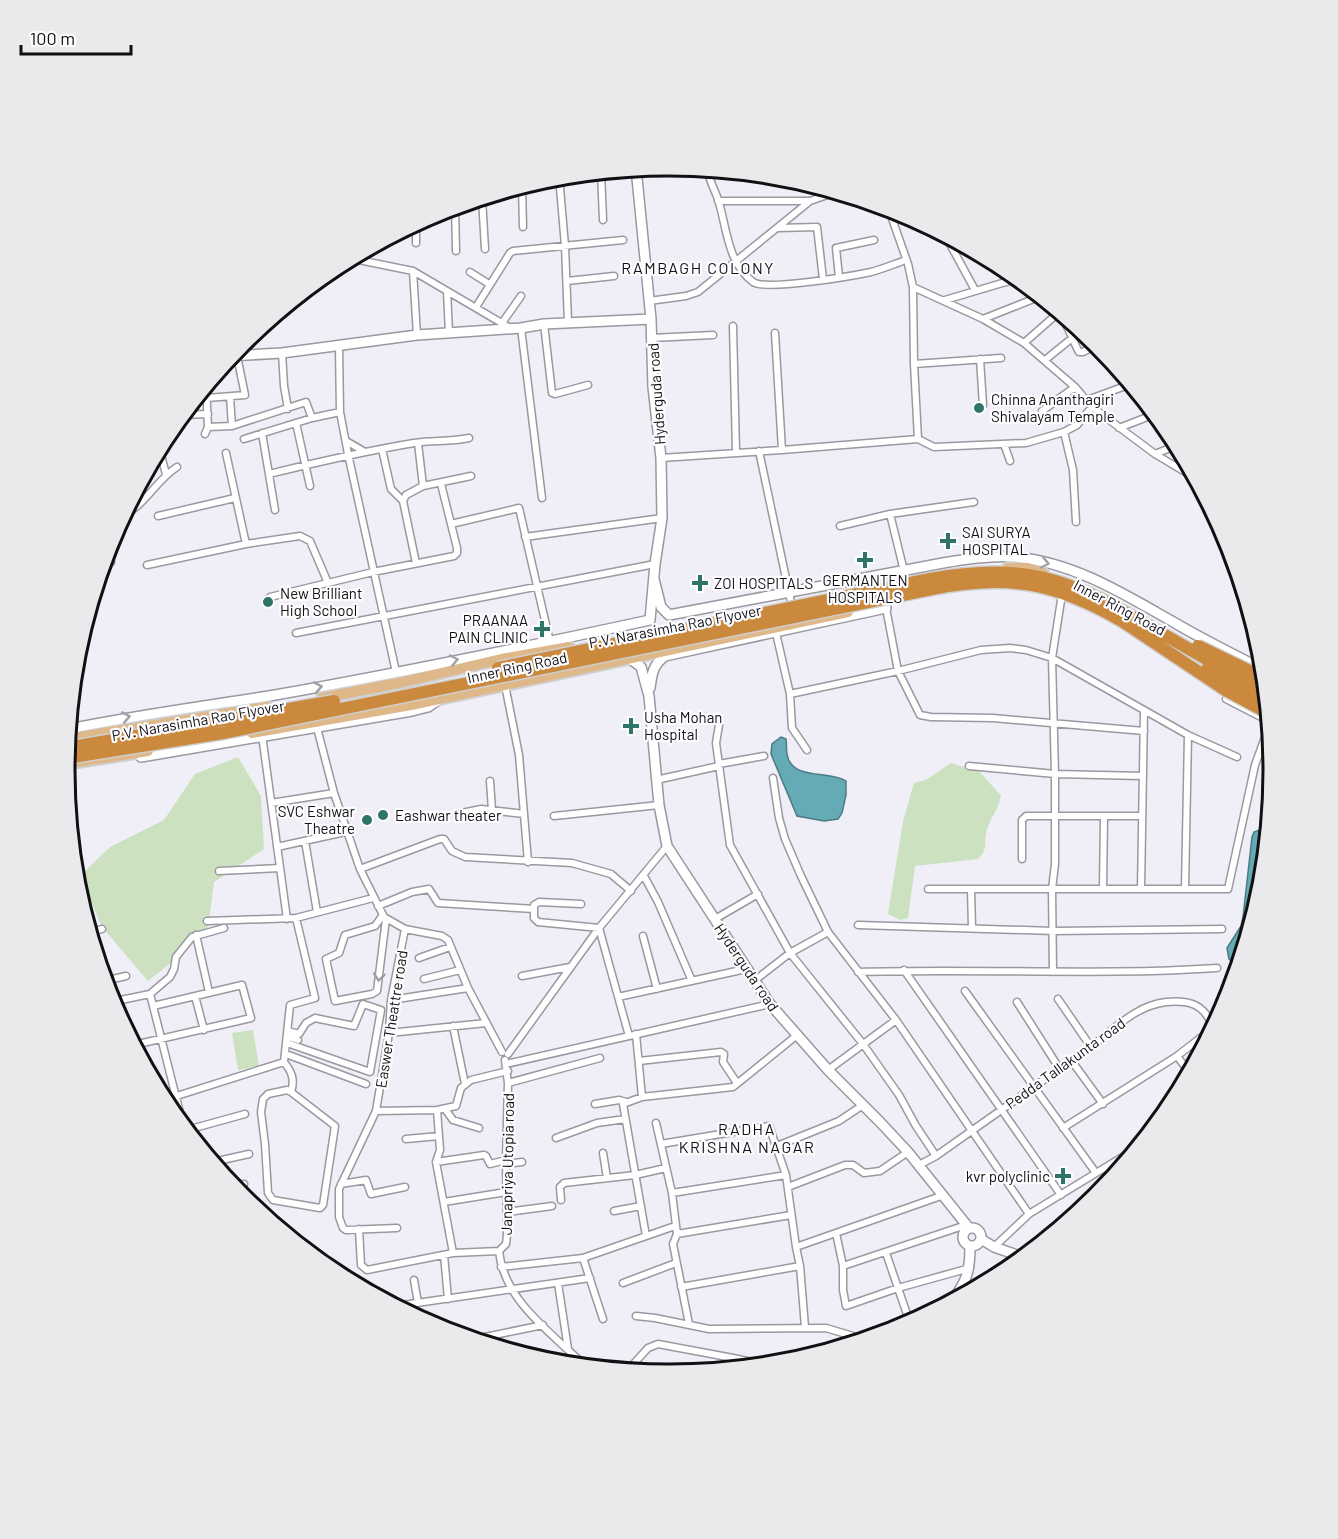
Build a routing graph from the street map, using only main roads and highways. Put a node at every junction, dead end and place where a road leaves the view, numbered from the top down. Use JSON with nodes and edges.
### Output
{"nodes":[{"id":1,"x":1125,"y":616,"type":"junction"},
{"id":2,"x":1255,"y":674,"type":"edge"},
{"id":3,"x":1257,"y":684,"type":"edge"},
{"id":4,"x":1259,"y":698,"type":"edge"},
{"id":5,"x":1260,"y":709,"type":"edge"},
{"id":6,"x":167,"y":711,"type":"road end"},
{"id":7,"x":169,"y":722,"type":"junction"},
{"id":8,"x":76,"y":739,"type":"edge"},
{"id":9,"x":76,"y":746,"type":"edge"},
{"id":10,"x":75,"y":757,"type":"edge"},
{"id":11,"x":75,"y":762,"type":"edge"}],
"edges":[{"from":1,"to":2,"type":"highway","bridge":true},
{"from":1,"to":3,"type":"highway","name":"P.V. Narasimha Rao Flyover","bridge":true},
{"from":1,"to":4,"type":"highway","name":"P.V. Narasimha Rao Flyover","bridge":true},
{"from":1,"to":5,"type":"highway","bridge":true},
{"from":1,"to":7,"type":"main road","name":"Inner Ring Road"},
{"from":1,"to":9,"type":"highway","name":"P.V. Narasimha Rao Flyover","bridge":true},
{"from":1,"to":10,"type":"highway","name":"P.V. Narasimha Rao Flyover","bridge":true},
{"from":1,"to":11,"type":"main road","name":"Inner Ring Road"},
{"from":6,"to":7,"type":"main road"},
{"from":7,"to":8,"type":"main road","name":"Inner Ring Road"}]}
